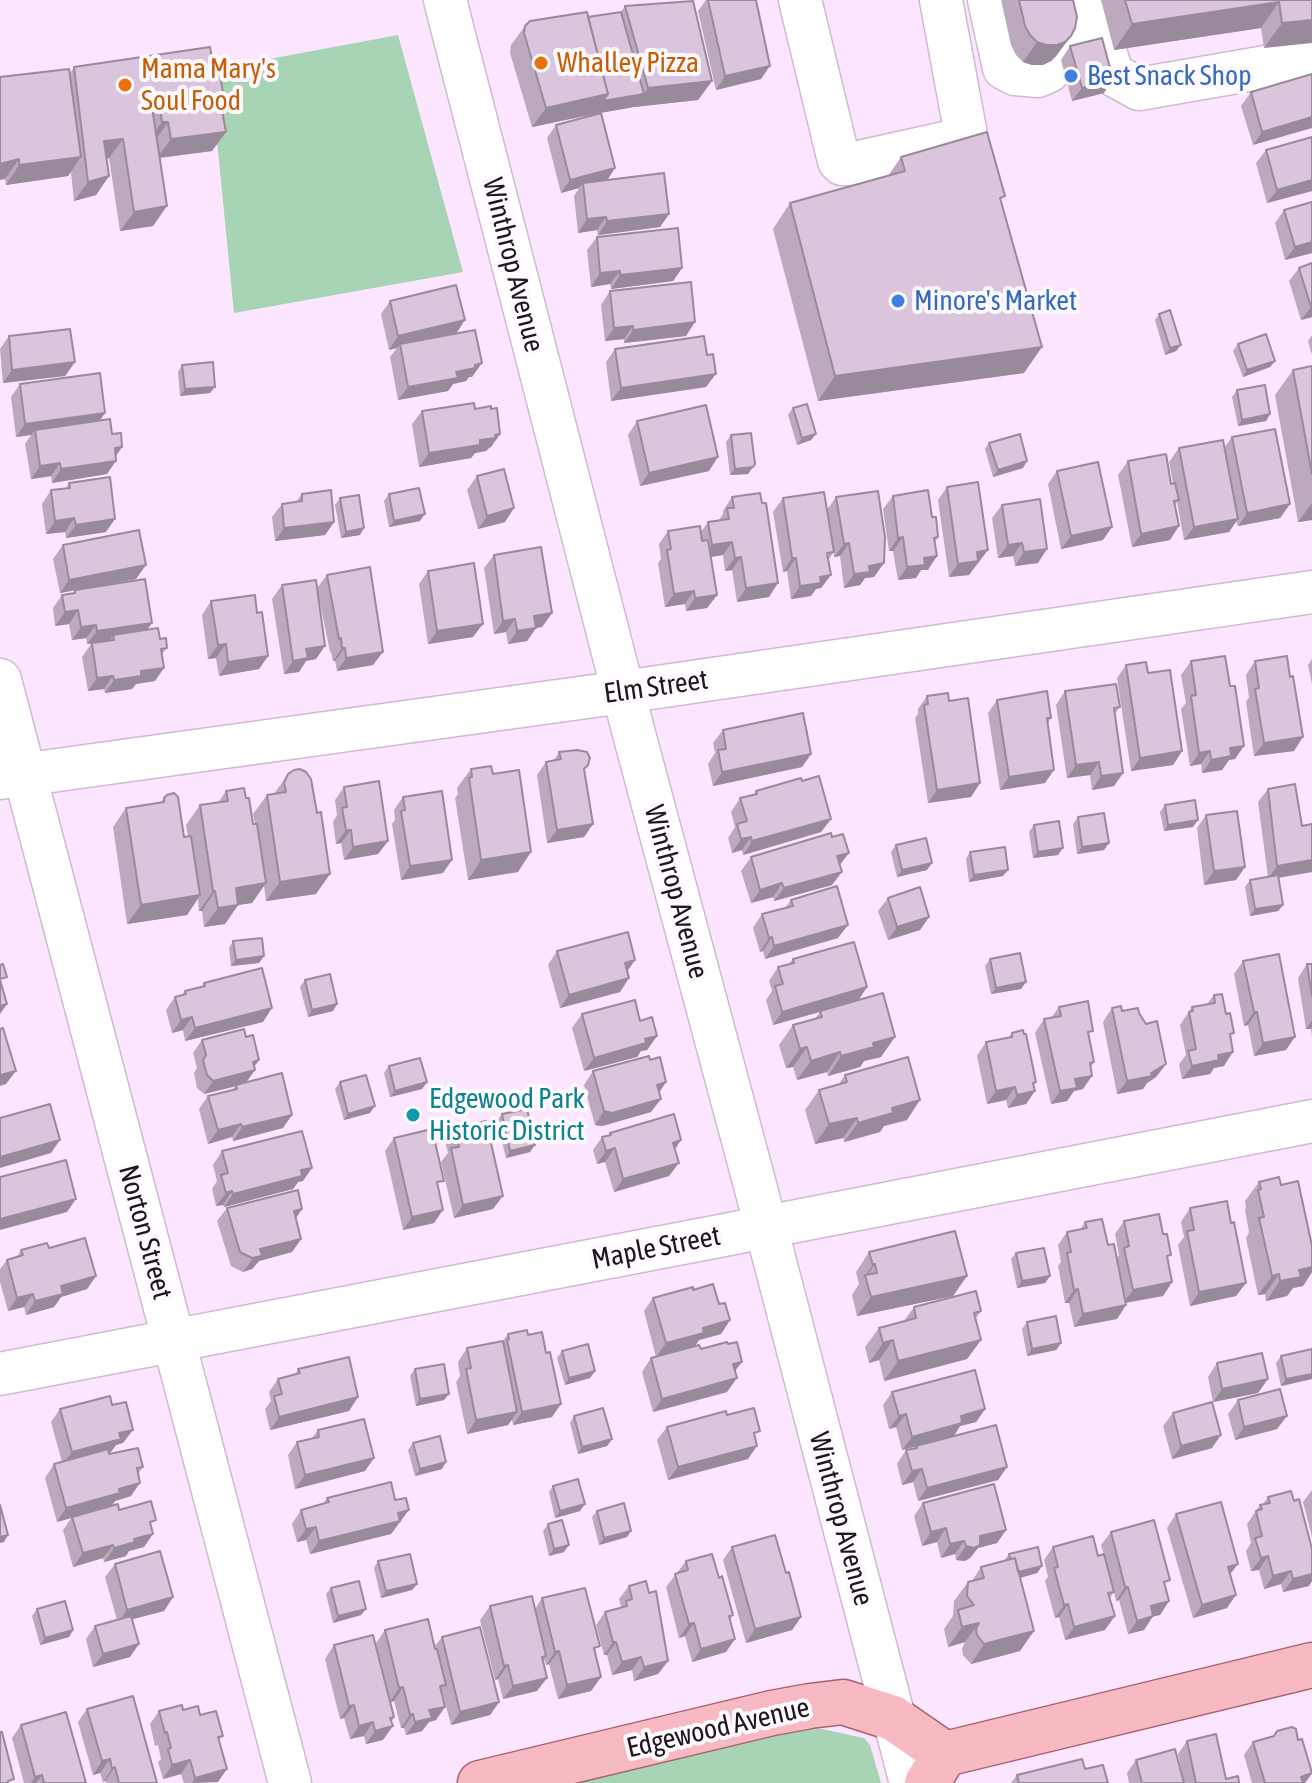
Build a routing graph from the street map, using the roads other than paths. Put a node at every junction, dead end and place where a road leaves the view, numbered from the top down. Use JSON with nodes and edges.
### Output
{"nodes":[{"id":1,"x":445,"y":0,"type":"edge"},
{"id":2,"x":800,"y":0,"type":"edge"},
{"id":3,"x":941,"y":0,"type":"edge"},
{"id":4,"x":993,"y":1,"type":"edge"},
{"id":5,"x":1072,"y":16,"type":"edge"},
{"id":6,"x":1312,"y":59,"type":"edge"},
{"id":7,"x":1312,"y":592,"type":"edge"},
{"id":8,"x":0,"y":680,"type":"edge"},
{"id":9,"x":623,"y":692,"type":"junction"},
{"id":10,"x":12,"y":776,"type":"edge"},
{"id":11,"x":1312,"y":1121,"type":"edge"},
{"id":12,"x":766,"y":1227,"type":"junction"},
{"id":13,"x":174,"y":1341,"type":"junction"},
{"id":14,"x":0,"y":1374,"type":"edge"},
{"id":15,"x":1312,"y":1665,"type":"edge"},
{"id":16,"x":893,"y":1718,"type":"junction"},
{"id":17,"x":936,"y":1768,"type":"edge"},
{"id":18,"x":290,"y":1783,"type":"edge"},
{"id":19,"x":480,"y":1783,"type":"edge"},
{"id":20,"x":911,"y":1783,"type":"edge"}],
"edges":[{"from":1,"to":9,"type":"street","name":"Winthrop Avenue"},
{"from":2,"to":3,"type":"street"},
{"from":4,"to":5,"type":"street"},
{"from":5,"to":6,"type":"street"},
{"from":7,"to":9,"type":"street","name":"Elm Street"},
{"from":8,"to":10,"type":"street","name":"Norton Street"},
{"from":9,"to":10,"type":"street","name":"Elm Street"},
{"from":9,"to":12,"type":"street","name":"Winthrop Avenue"},
{"from":10,"to":13,"type":"street","name":"Norton Street"},
{"from":11,"to":12,"type":"street","name":"Maple Street"},
{"from":12,"to":13,"type":"street","name":"Maple Street"},
{"from":12,"to":16,"type":"street","name":"Winthrop Avenue"},
{"from":13,"to":14,"type":"street","name":"Maple Street"},
{"from":13,"to":18,"type":"street","name":"Norton Street"},
{"from":15,"to":17,"type":"main road","name":"Edgewood Avenue"},
{"from":16,"to":17,"type":"main road","name":"Edgewood Avenue"},
{"from":16,"to":19,"type":"main road","name":"Edgewood Avenue"},
{"from":16,"to":20,"type":"street","name":"Winthrop Avenue"}]}
